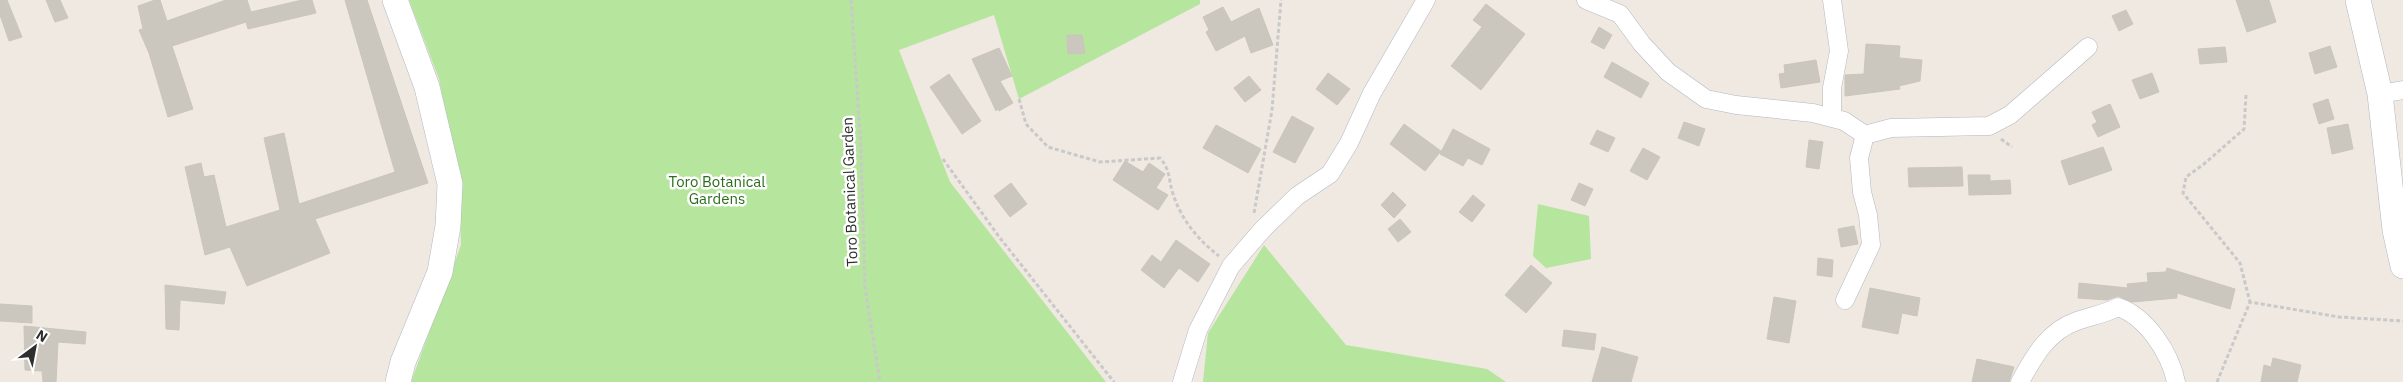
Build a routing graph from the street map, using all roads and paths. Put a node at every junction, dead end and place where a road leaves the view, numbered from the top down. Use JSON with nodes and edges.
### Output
{"nodes":[{"id":1,"x":395,"y":0,"type":"edge"},
{"id":2,"x":851,"y":0,"type":"edge"},
{"id":3,"x":1281,"y":0,"type":"edge"},
{"id":4,"x":1426,"y":0,"type":"edge"},
{"id":5,"x":1586,"y":0,"type":"edge"},
{"id":6,"x":1832,"y":0,"type":"edge"},
{"id":7,"x":2358,"y":0,"type":"edge"},
{"id":8,"x":2088,"y":47,"type":"dead end"},
{"id":9,"x":2392,"y":92,"type":"edge"},
{"id":10,"x":2246,"y":95,"type":"dead end"},
{"id":11,"x":1019,"y":99,"type":"dead end"},
{"id":12,"x":1832,"y":118,"type":"junction"},
{"id":13,"x":1864,"y":135,"type":"junction"},
{"id":14,"x":943,"y":159,"type":"dead end"},
{"id":15,"x":1263,"y":229,"type":"junction"},
{"id":16,"x":1231,"y":266,"type":"junction"},
{"id":17,"x":2403,"y":266,"type":"edge"},
{"id":18,"x":1845,"y":300,"type":"dead end"},
{"id":19,"x":2250,"y":302,"type":"junction"},
{"id":20,"x":2403,"y":321,"type":"edge"},
{"id":21,"x":398,"y":382,"type":"edge"},
{"id":22,"x":880,"y":382,"type":"edge"},
{"id":23,"x":1114,"y":382,"type":"edge"},
{"id":24,"x":1182,"y":382,"type":"edge"},
{"id":25,"x":2020,"y":382,"type":"edge"},
{"id":26,"x":2176,"y":382,"type":"edge"},
{"id":27,"x":2217,"y":382,"type":"edge"}],
"edges":[{"from":1,"to":21,"type":"main road"},
{"from":2,"to":22,"type":"path","name":"Toro Botanical Garden"},
{"from":3,"to":15,"type":"path"},
{"from":4,"to":15,"type":"street"},
{"from":5,"to":12,"type":"street"},
{"from":6,"to":12,"type":"street"},
{"from":7,"to":9,"type":"main road"},
{"from":8,"to":13,"type":"street"},
{"from":9,"to":17,"type":"main road"},
{"from":10,"to":19,"type":"path"},
{"from":11,"to":16,"type":"path"},
{"from":12,"to":13,"type":"street"},
{"from":13,"to":18,"type":"street"},
{"from":14,"to":23,"type":"path"},
{"from":15,"to":16,"type":"street"},
{"from":16,"to":24,"type":"street"},
{"from":19,"to":20,"type":"path"},
{"from":19,"to":27,"type":"path"},
{"from":25,"to":26,"type":"street"}]}
